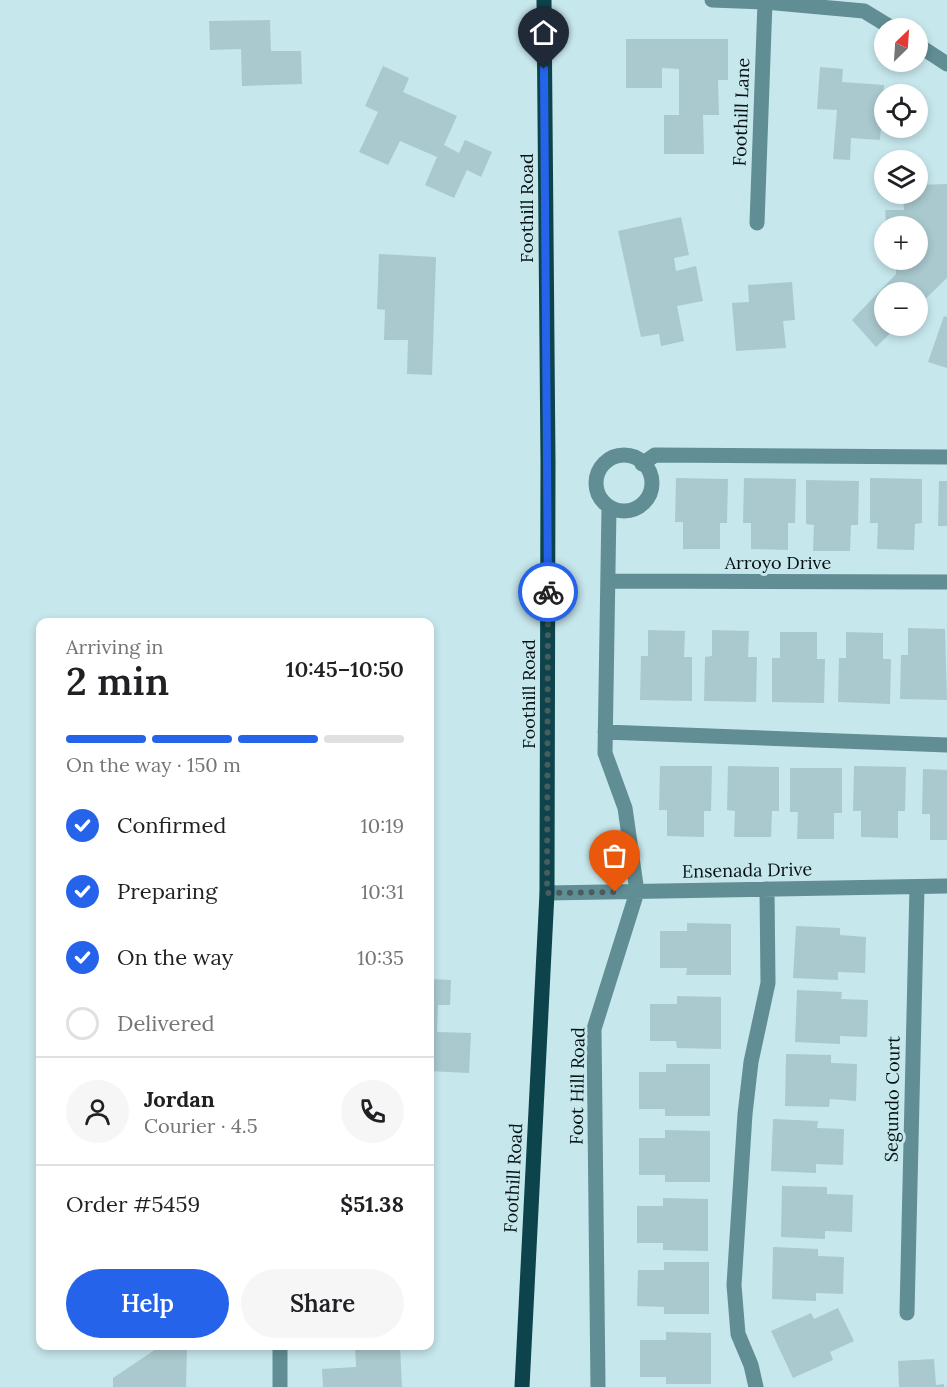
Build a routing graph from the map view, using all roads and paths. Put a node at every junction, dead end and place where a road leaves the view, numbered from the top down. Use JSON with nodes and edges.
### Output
{"nodes":[{"id":1,"x":544,"y":0,"type":"edge"},
{"id":2,"x":712,"y":0,"type":"edge"},
{"id":3,"x":765,"y":2,"type":"junction"},
{"id":4,"x":875,"y":18,"type":"edge"},
{"id":5,"x":928,"y":52,"type":"edge"},
{"id":6,"x":947,"y":64,"type":"edge"},
{"id":7,"x":757,"y":223,"type":"dead end"},
{"id":8,"x":947,"y":457,"type":"edge"},
{"id":9,"x":642,"y":464,"type":"junction"},
{"id":10,"x":609,"y":508,"type":"junction"},
{"id":11,"x":608,"y":581,"type":"junction"},
{"id":12,"x":947,"y":582,"type":"edge"},
{"id":13,"x":605,"y":732,"type":"junction"},
{"id":14,"x":947,"y":745,"type":"edge"},
{"id":15,"x":947,"y":886,"type":"edge"},
{"id":16,"x":917,"y":887,"type":"junction"},
{"id":17,"x":767,"y":889,"type":"junction"},
{"id":18,"x":637,"y":892,"type":"junction"},
{"id":19,"x":547,"y":893,"type":"junction"},
{"id":20,"x":906,"y":1313,"type":"dead end"},
{"id":21,"x":280,"y":1350,"type":"edge"},
{"id":22,"x":280,"y":1387,"type":"edge"},
{"id":23,"x":522,"y":1387,"type":"edge"},
{"id":24,"x":598,"y":1387,"type":"edge"},
{"id":25,"x":756,"y":1387,"type":"edge"}],
"edges":[{"from":1,"to":19,"type":"main road","name":"Foothill Road"},
{"from":2,"to":3,"type":"street"},
{"from":3,"to":4,"type":"street"},
{"from":3,"to":7,"type":"street","name":"Foothill Lane"},
{"from":5,"to":6,"type":"street"},
{"from":8,"to":9,"type":"street"},
{"from":9,"to":10,"type":"street"},
{"from":9,"to":10,"type":"street","name":"Foot Hill Road"},
{"from":10,"to":11,"type":"street","name":"Foot Hill Road"},
{"from":11,"to":12,"type":"street","name":"Arroyo Drive"},
{"from":11,"to":13,"type":"street","name":"Foot Hill Road"},
{"from":13,"to":14,"type":"street"},
{"from":13,"to":18,"type":"street","name":"Foot Hill Road"},
{"from":15,"to":16,"type":"street","name":"Ensenada Drive"},
{"from":16,"to":17,"type":"street","name":"Ensenada Drive"},
{"from":16,"to":20,"type":"street","name":"Segundo Court"},
{"from":17,"to":18,"type":"street","name":"Ensenada Drive"},
{"from":17,"to":25,"type":"street"},
{"from":18,"to":19,"type":"street","name":"Ensenada Drive"},
{"from":18,"to":24,"type":"street","name":"Foot Hill Road"},
{"from":19,"to":23,"type":"main road","name":"Foothill Road"},
{"from":21,"to":22,"type":"street"}]}
